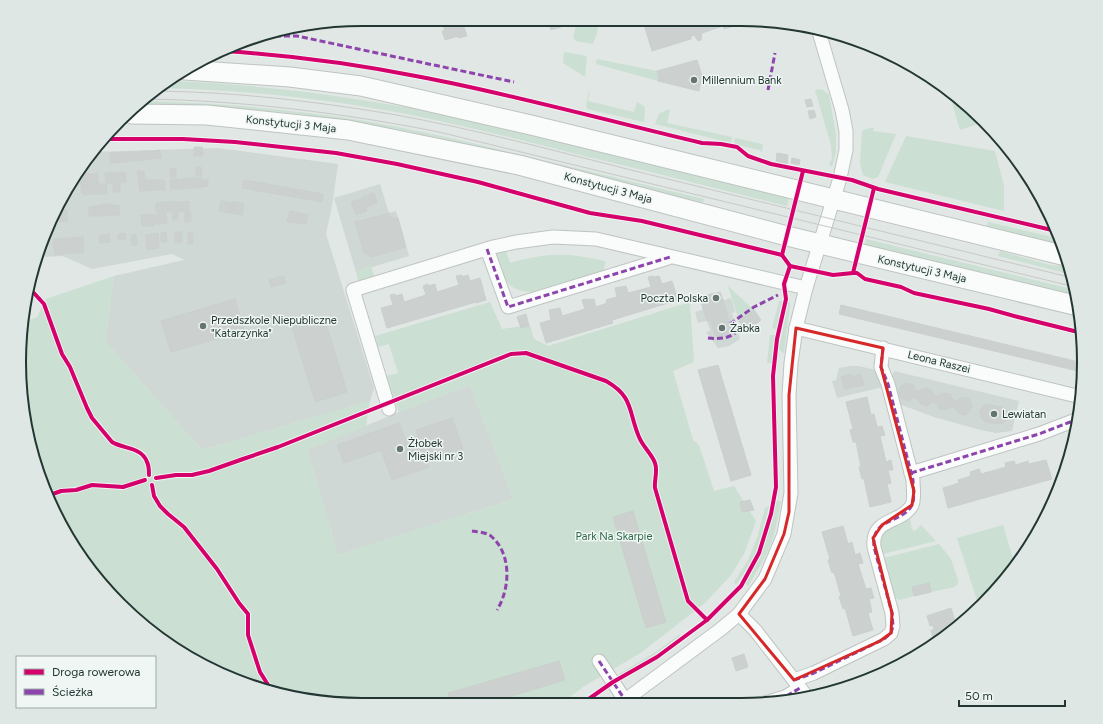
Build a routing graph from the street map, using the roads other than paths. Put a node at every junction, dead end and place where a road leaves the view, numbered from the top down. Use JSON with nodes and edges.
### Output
{"nodes":[{"id":1,"x":820,"y":35,"type":"edge"},
{"id":2,"x":195,"y":71,"type":"edge"},
{"id":3,"x":135,"y":114,"type":"edge"},
{"id":4,"x":832,"y":200,"type":"junction"},
{"id":5,"x":819,"y":243,"type":"junction"},
{"id":6,"x":488,"y":249,"type":"junction"},
{"id":7,"x":1059,"y":254,"type":"edge"},
{"id":8,"x":670,"y":257,"type":"junction"},
{"id":9,"x":806,"y":288,"type":"junction"},
{"id":10,"x":1072,"y":305,"type":"edge"},
{"id":11,"x":796,"y":328,"type":"junction"},
{"id":12,"x":883,"y":348,"type":"junction"},
{"id":13,"x":1075,"y":396,"type":"edge"},
{"id":14,"x":389,"y":409,"type":"dead end"},
{"id":15,"x":1072,"y":420,"type":"edge"},
{"id":16,"x":911,"y":473,"type":"junction"},
{"id":17,"x":739,"y":614,"type":"junction"},
{"id":18,"x":599,"y":660,"type":"dead end"},
{"id":19,"x":800,"y":688,"type":"edge"},
{"id":20,"x":791,"y":694,"type":"edge"},
{"id":21,"x":621,"y":698,"type":"edge"},
{"id":22,"x":628,"y":698,"type":"edge"}],
"edges":[{"from":1,"to":4,"type":"street"},
{"from":2,"to":4,"type":"street"},
{"from":3,"to":5,"type":"street","name":"Konstytucji 3 Maja"},
{"from":4,"to":5,"type":"street"},
{"from":4,"to":7,"type":"street"},
{"from":5,"to":9,"type":"street"},
{"from":5,"to":10,"type":"street","name":"Konstytucji 3 Maja"},
{"from":6,"to":8,"type":"street"},
{"from":6,"to":8,"type":"street"},
{"from":6,"to":14,"type":"street"},
{"from":8,"to":9,"type":"street"},
{"from":9,"to":11,"type":"street"},
{"from":11,"to":12,"type":"street","name":"Leona Raszei"},
{"from":11,"to":17,"type":"street"},
{"from":12,"to":13,"type":"street","name":"Leona Raszei"},
{"from":12,"to":16,"type":"street"},
{"from":15,"to":16,"type":"street"},
{"from":16,"to":19,"type":"street"},
{"from":17,"to":19,"type":"street"},
{"from":17,"to":22,"type":"street"},
{"from":18,"to":21,"type":"street"},
{"from":19,"to":20,"type":"street"}]}
